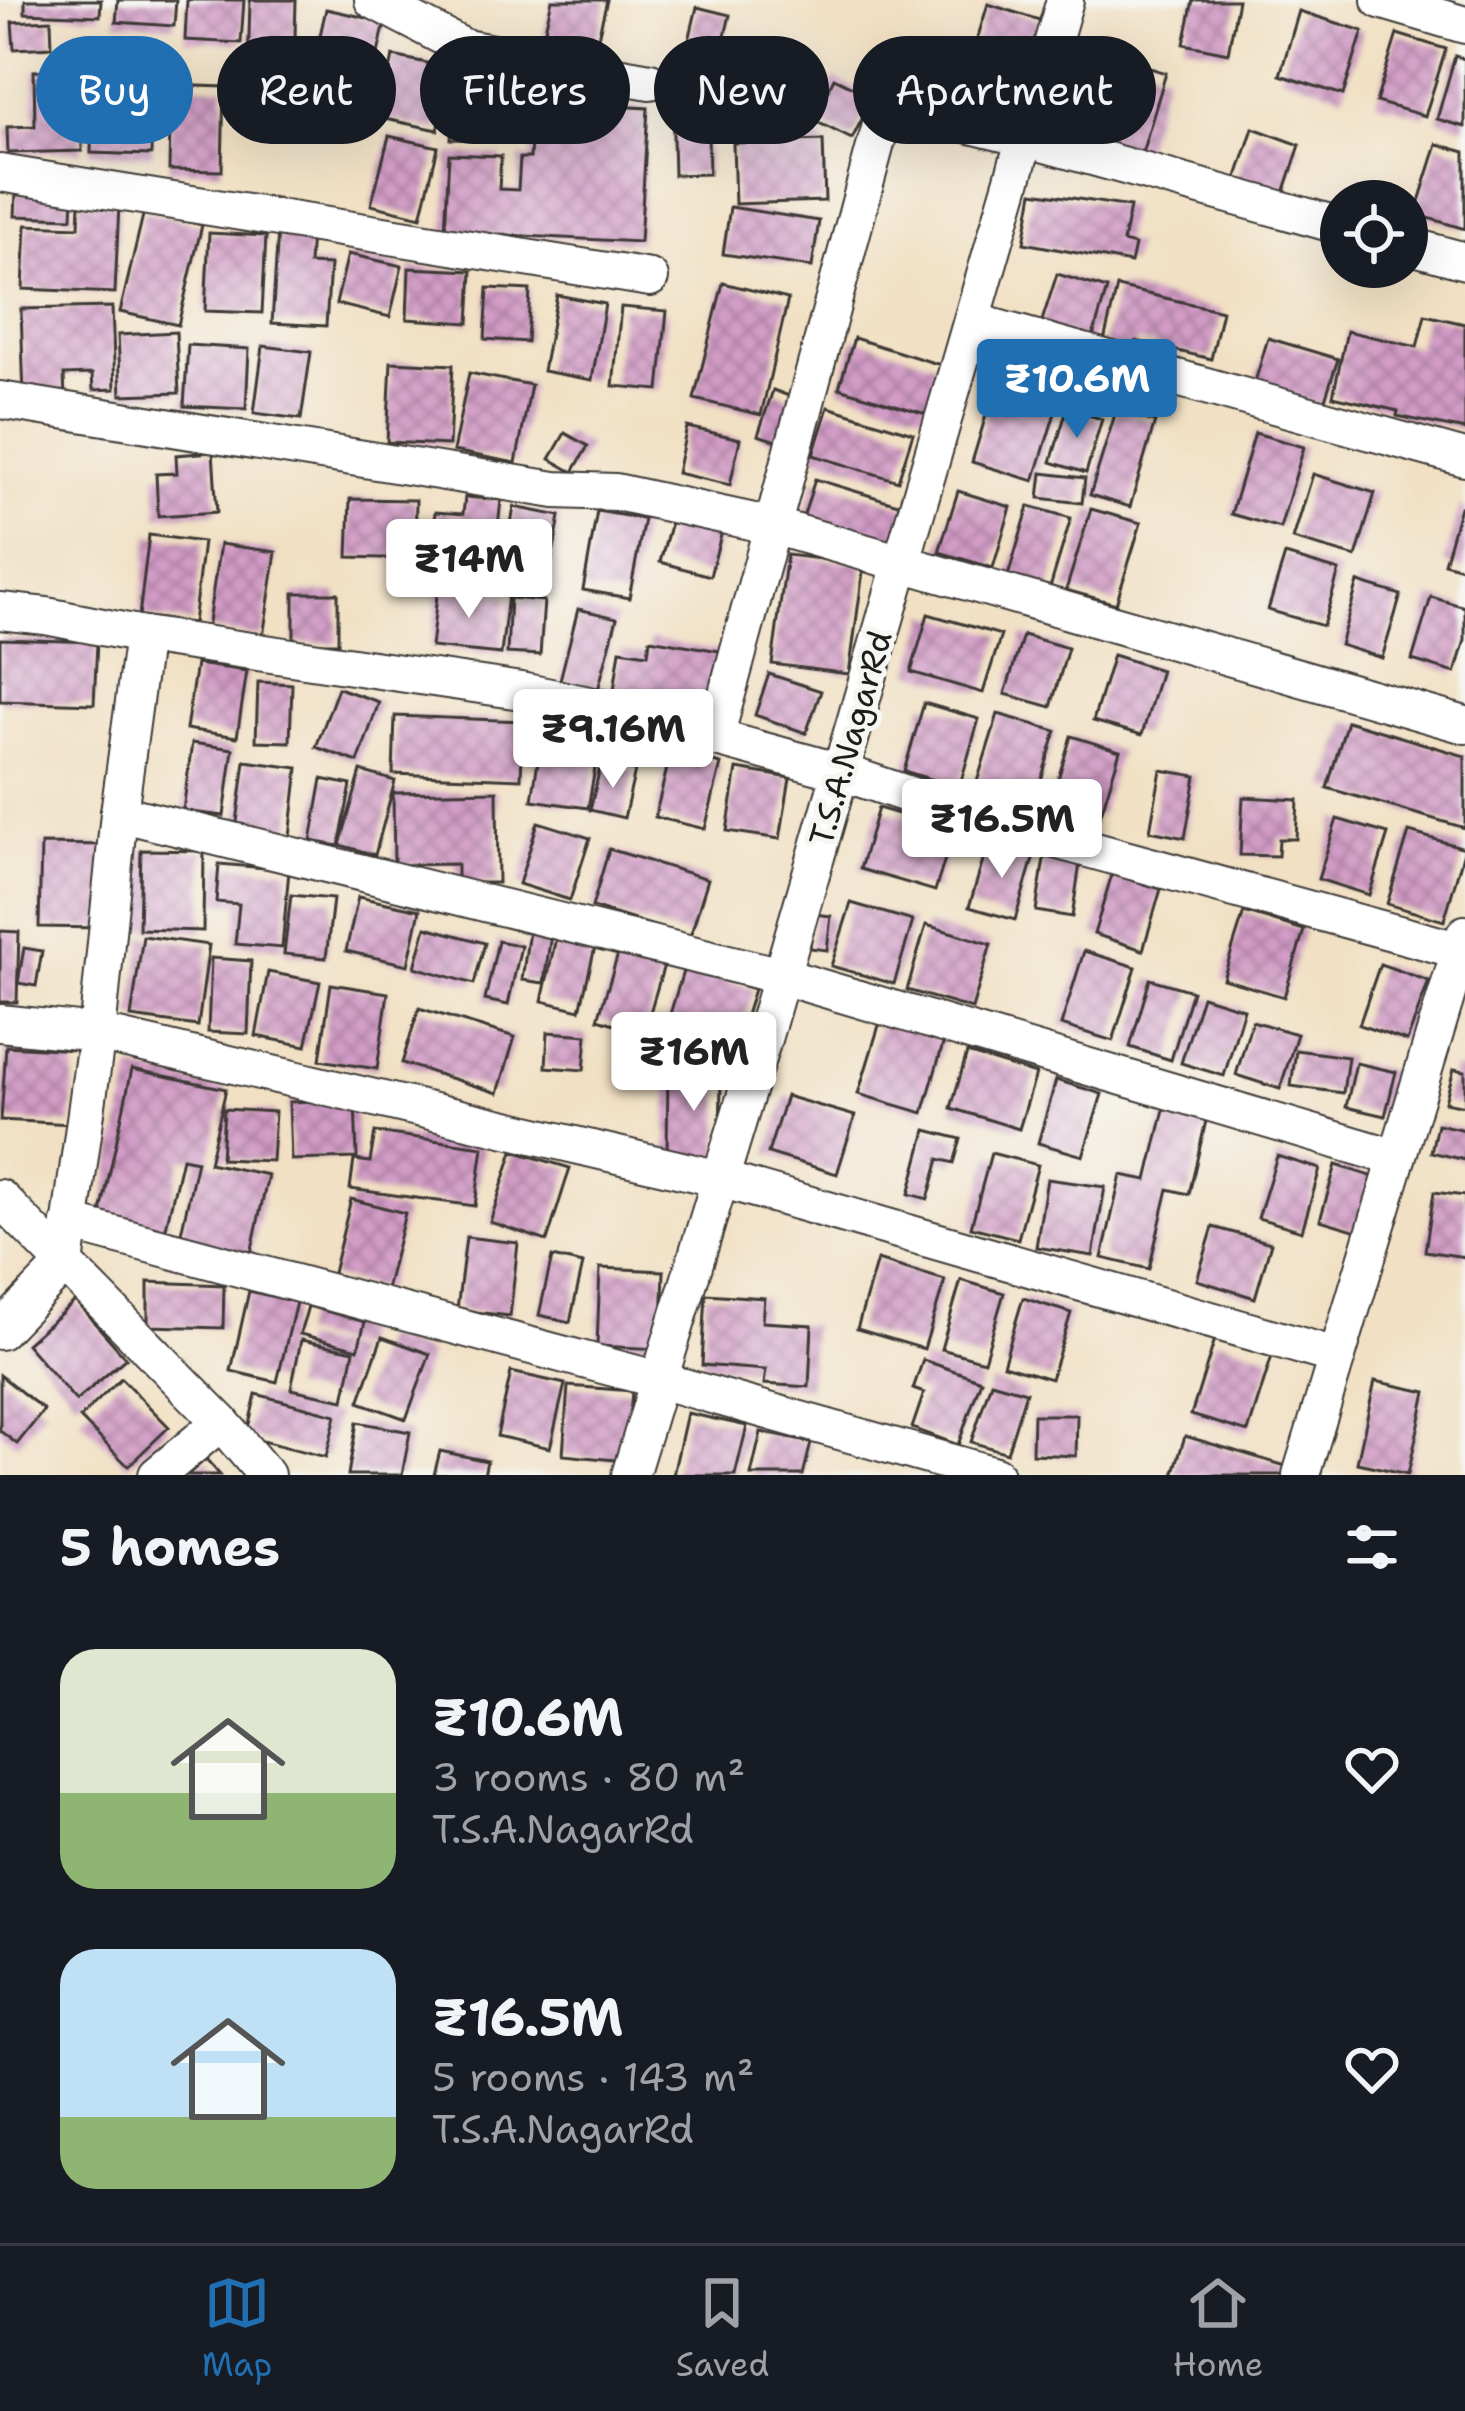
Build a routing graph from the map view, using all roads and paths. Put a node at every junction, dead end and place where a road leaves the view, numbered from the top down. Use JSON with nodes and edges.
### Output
{"nodes":[{"id":1,"x":374,"y":0,"type":"edge"},
{"id":2,"x":1065,"y":0,"type":"edge"},
{"id":3,"x":1380,"y":0,"type":"edge"},
{"id":4,"x":1465,"y":25,"type":"edge"},
{"id":5,"x":1054,"y":36,"type":"edge"},
{"id":6,"x":650,"y":81,"type":"dead end"},
{"id":7,"x":875,"y":144,"type":"edge"},
{"id":8,"x":1022,"y":144,"type":"edge"},
{"id":9,"x":1046,"y":144,"type":"edge"},
{"id":10,"x":0,"y":173,"type":"edge"},
{"id":11,"x":1320,"y":220,"type":"edge"},
{"id":12,"x":1428,"y":250,"type":"edge"},
{"id":13,"x":1465,"y":261,"type":"edge"},
{"id":14,"x":650,"y":278,"type":"dead end"},
{"id":15,"x":972,"y":321,"type":"junction"},
{"id":16,"x":0,"y":400,"type":"edge"},
{"id":17,"x":1465,"y":458,"type":"edge"},
{"id":18,"x":773,"y":526,"type":"junction"},
{"id":19,"x":901,"y":564,"type":"junction"},
{"id":20,"x":0,"y":611,"type":"edge"},
{"id":21,"x":142,"y":634,"type":"junction"},
{"id":22,"x":1465,"y":724,"type":"edge"},
{"id":23,"x":716,"y":738,"type":"junction"},
{"id":24,"x":841,"y":772,"type":"junction"},
{"id":25,"x":119,"y":813,"type":"junction"},
{"id":26,"x":1463,"y":946,"type":"edge"},
{"id":27,"x":781,"y":976,"type":"junction"},
{"id":28,"x":0,"y":1023,"type":"edge"},
{"id":29,"x":98,"y":1033,"type":"junction"},
{"id":30,"x":1397,"y":1158,"type":"junction"},
{"id":31,"x":721,"y":1179,"type":"junction"},
{"id":32,"x":0,"y":1198,"type":"edge"},
{"id":33,"x":70,"y":1223,"type":"junction"},
{"id":34,"x":65,"y":1264,"type":"junction"},
{"id":35,"x":0,"y":1331,"type":"edge"},
{"id":36,"x":1336,"y":1356,"type":"junction"},
{"id":37,"x":658,"y":1380,"type":"junction"},
{"id":38,"x":221,"y":1422,"type":"junction"},
{"id":39,"x":157,"y":1475,"type":"edge"},
{"id":40,"x":266,"y":1475,"type":"edge"},
{"id":41,"x":630,"y":1475,"type":"edge"},
{"id":42,"x":995,"y":1475,"type":"edge"},
{"id":43,"x":1301,"y":1475,"type":"edge"}],
"edges":[{"from":1,"to":6,"type":"street"},
{"from":2,"to":5,"type":"street","name":"T.S.A.NagarRd"},
{"from":3,"to":4,"type":"street"},
{"from":7,"to":18,"type":"street"},
{"from":8,"to":15,"type":"street","name":"T.S.A.NagarRd"},
{"from":9,"to":11,"type":"street"},
{"from":10,"to":14,"type":"street"},
{"from":12,"to":13,"type":"street"},
{"from":15,"to":17,"type":"street"},
{"from":15,"to":19,"type":"street","name":"T.S.A.NagarRd"},
{"from":16,"to":18,"type":"street"},
{"from":18,"to":19,"type":"street"},
{"from":18,"to":23,"type":"street"},
{"from":19,"to":22,"type":"street"},
{"from":19,"to":24,"type":"street","name":"T.S.A.NagarRd"},
{"from":20,"to":21,"type":"street"},
{"from":21,"to":23,"type":"street"},
{"from":21,"to":25,"type":"street"},
{"from":23,"to":24,"type":"street"},
{"from":24,"to":26,"type":"street"},
{"from":24,"to":27,"type":"street","name":"T.S.A.NagarRd"},
{"from":25,"to":27,"type":"street"},
{"from":25,"to":29,"type":"street"},
{"from":26,"to":30,"type":"street"},
{"from":27,"to":30,"type":"street"},
{"from":27,"to":31,"type":"street","name":"T.S.A.NagarRd"},
{"from":28,"to":29,"type":"street"},
{"from":29,"to":31,"type":"street"},
{"from":29,"to":33,"type":"street"},
{"from":30,"to":36,"type":"street"},
{"from":31,"to":36,"type":"street"},
{"from":31,"to":37,"type":"street","name":"T.S.A.NagarRd"},
{"from":32,"to":34,"type":"street"},
{"from":33,"to":34,"type":"street"},
{"from":33,"to":37,"type":"street"},
{"from":34,"to":35,"type":"street"},
{"from":34,"to":38,"type":"street"},
{"from":36,"to":43,"type":"street"},
{"from":37,"to":41,"type":"street","name":"T.S.A.NagarRd"},
{"from":37,"to":42,"type":"street"},
{"from":38,"to":39,"type":"street"},
{"from":38,"to":40,"type":"street"}]}
